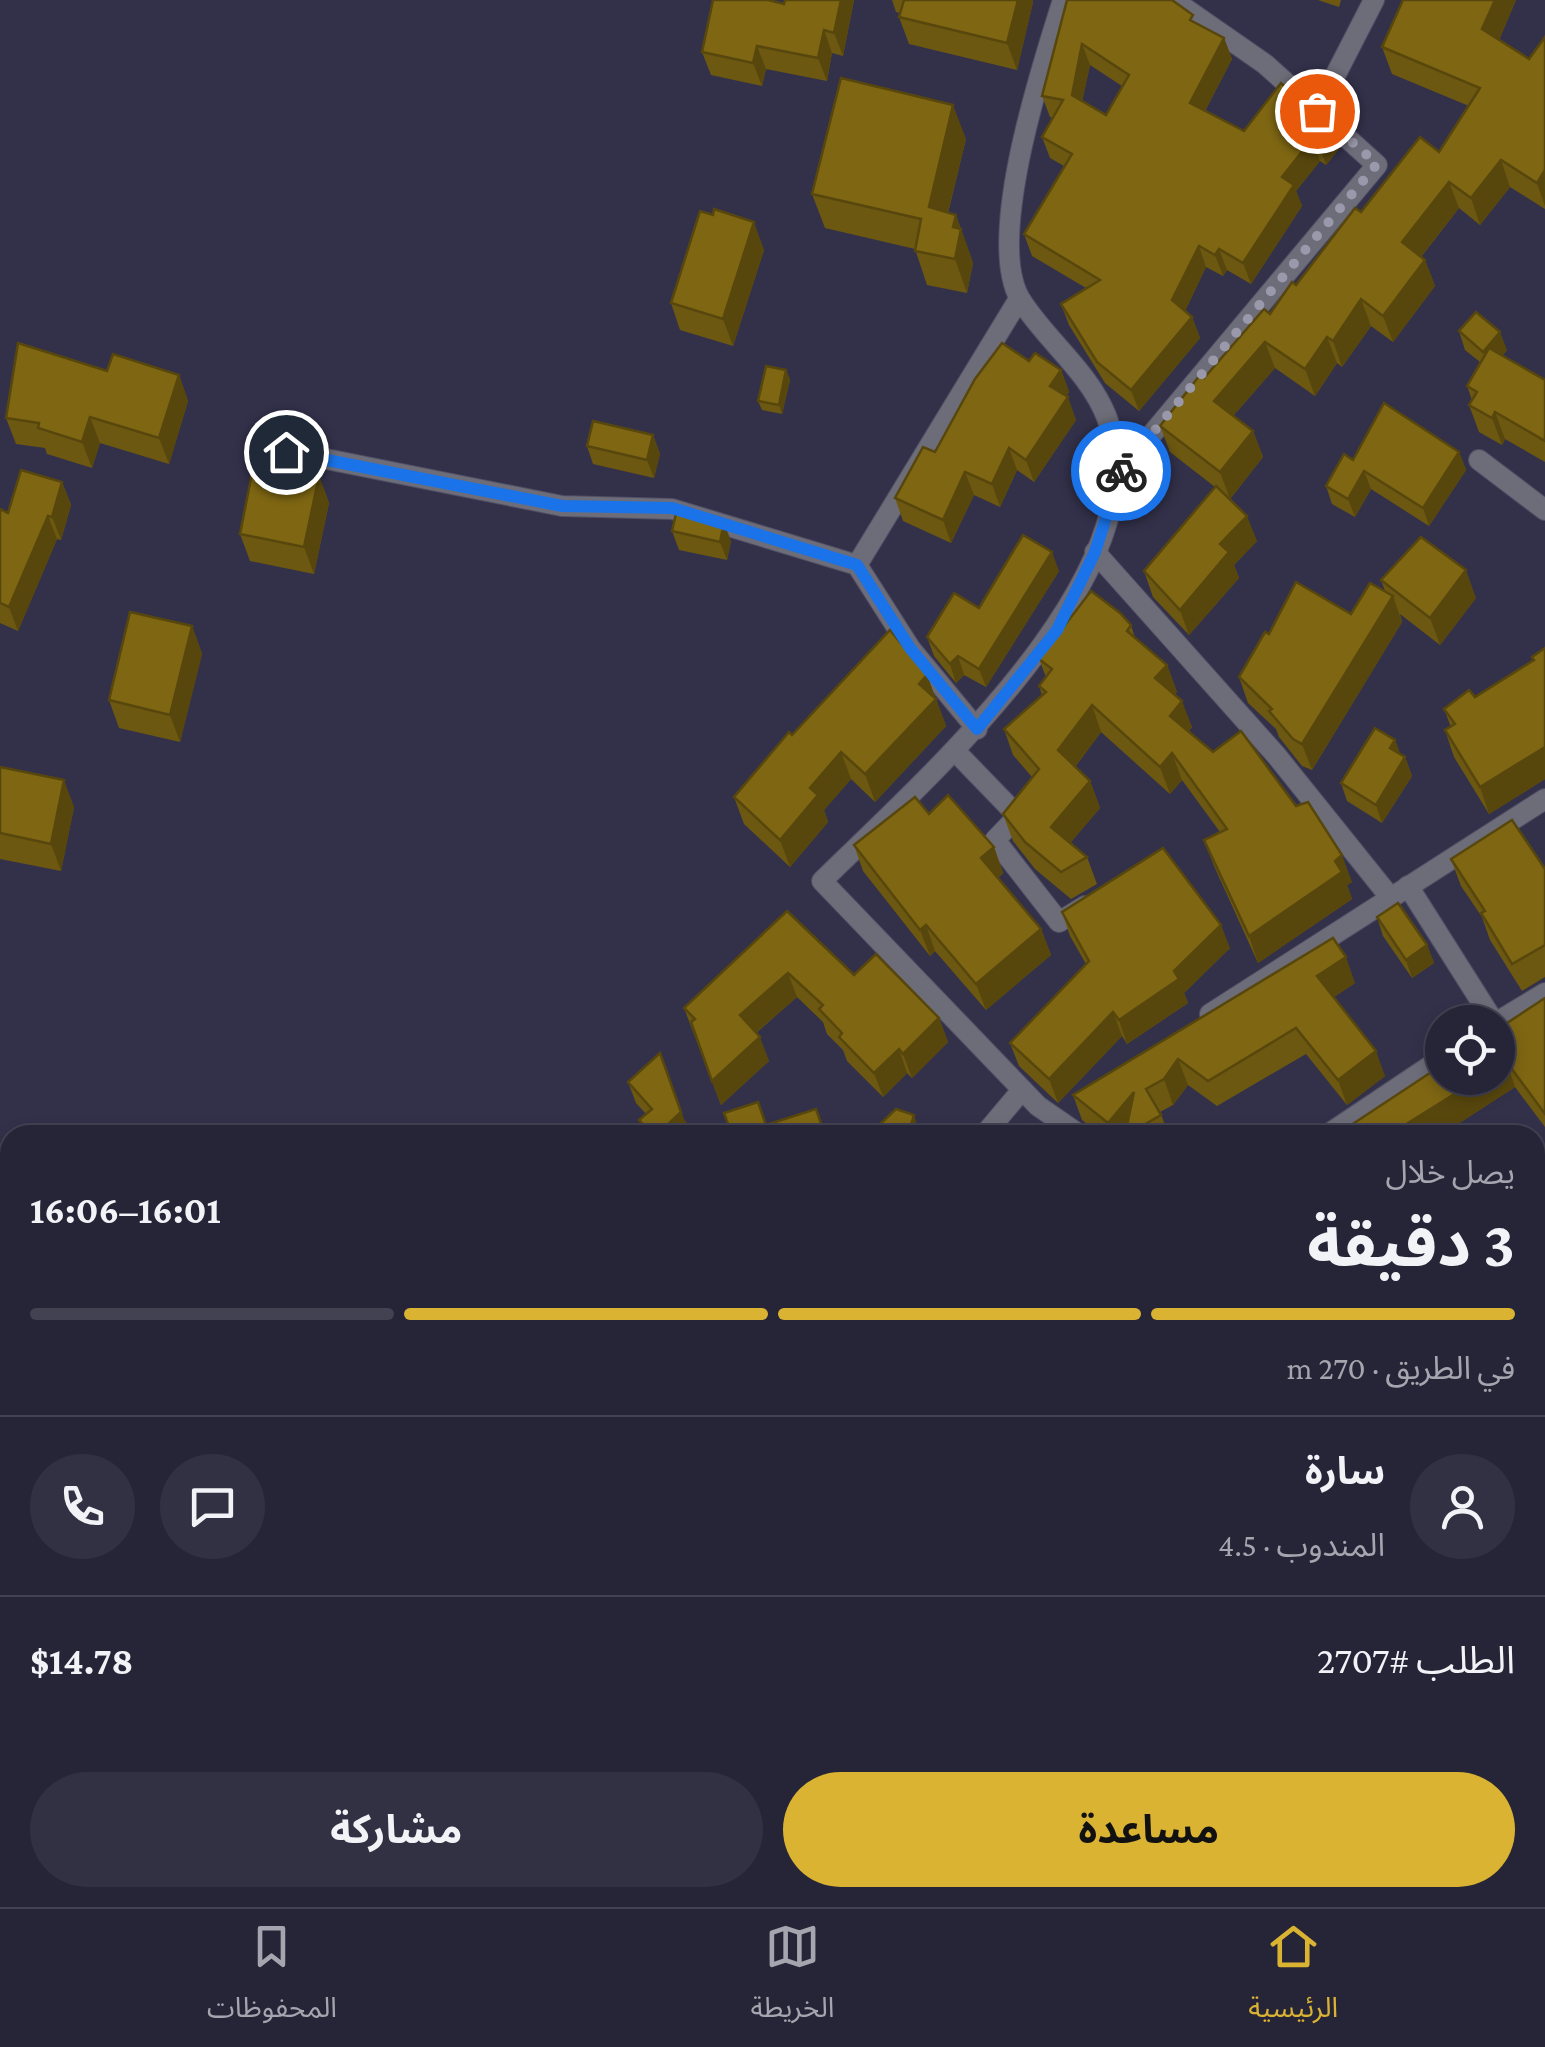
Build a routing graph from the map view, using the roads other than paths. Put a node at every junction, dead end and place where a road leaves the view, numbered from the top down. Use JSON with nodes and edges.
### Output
{"nodes":[{"id":1,"x":1063,"y":0,"type":"edge"},
{"id":2,"x":1173,"y":0,"type":"edge"},
{"id":3,"x":1374,"y":0,"type":"edge"},
{"id":4,"x":1317,"y":111,"type":"junction"},
{"id":5,"x":1019,"y":299,"type":"junction"},
{"id":6,"x":286,"y":452,"type":"dead end"},
{"id":7,"x":1479,"y":460,"type":"dead end"},
{"id":8,"x":1118,"y":476,"type":"junction"},
{"id":9,"x":1545,"y":510,"type":"edge"},
{"id":10,"x":1095,"y":552,"type":"junction"},
{"id":11,"x":857,"y":565,"type":"junction"},
{"id":12,"x":977,"y":729,"type":"junction"},
{"id":13,"x":955,"y":750,"type":"junction"},
{"id":14,"x":1545,"y":799,"type":"edge"},
{"id":15,"x":1408,"y":886,"type":"junction"},
{"id":16,"x":1104,"y":896,"type":"edge"},
{"id":17,"x":1390,"y":898,"type":"junction"},
{"id":18,"x":1545,"y":993,"type":"edge"},
{"id":19,"x":1485,"y":1005,"type":"edge"},
{"id":20,"x":1515,"y":1011,"type":"edge"},
{"id":21,"x":1195,"y":1024,"type":"edge"},
{"id":22,"x":1425,"y":1069,"type":"edge"},
{"id":23,"x":1022,"y":1090,"type":"junction"},
{"id":24,"x":992,"y":1125,"type":"edge"},
{"id":25,"x":1072,"y":1125,"type":"edge"},
{"id":26,"x":1342,"y":1125,"type":"edge"}],
"edges":[{"from":1,"to":5,"type":"street"},
{"from":2,"to":4,"type":"street"},
{"from":3,"to":4,"type":"street"},
{"from":4,"to":8,"type":"street"},
{"from":5,"to":8,"type":"street"},
{"from":5,"to":11,"type":"street"},
{"from":6,"to":11,"type":"street"},
{"from":7,"to":9,"type":"street"},
{"from":8,"to":10,"type":"street"},
{"from":10,"to":12,"type":"street"},
{"from":10,"to":17,"type":"street"},
{"from":11,"to":12,"type":"street"},
{"from":12,"to":13,"type":"street"},
{"from":13,"to":16,"type":"street"},
{"from":13,"to":23,"type":"street"},
{"from":14,"to":15,"type":"street"},
{"from":15,"to":17,"type":"street"},
{"from":15,"to":19,"type":"street"},
{"from":17,"to":21,"type":"street"},
{"from":18,"to":20,"type":"street"},
{"from":22,"to":26,"type":"street"},
{"from":23,"to":24,"type":"street"},
{"from":23,"to":25,"type":"street"}]}
